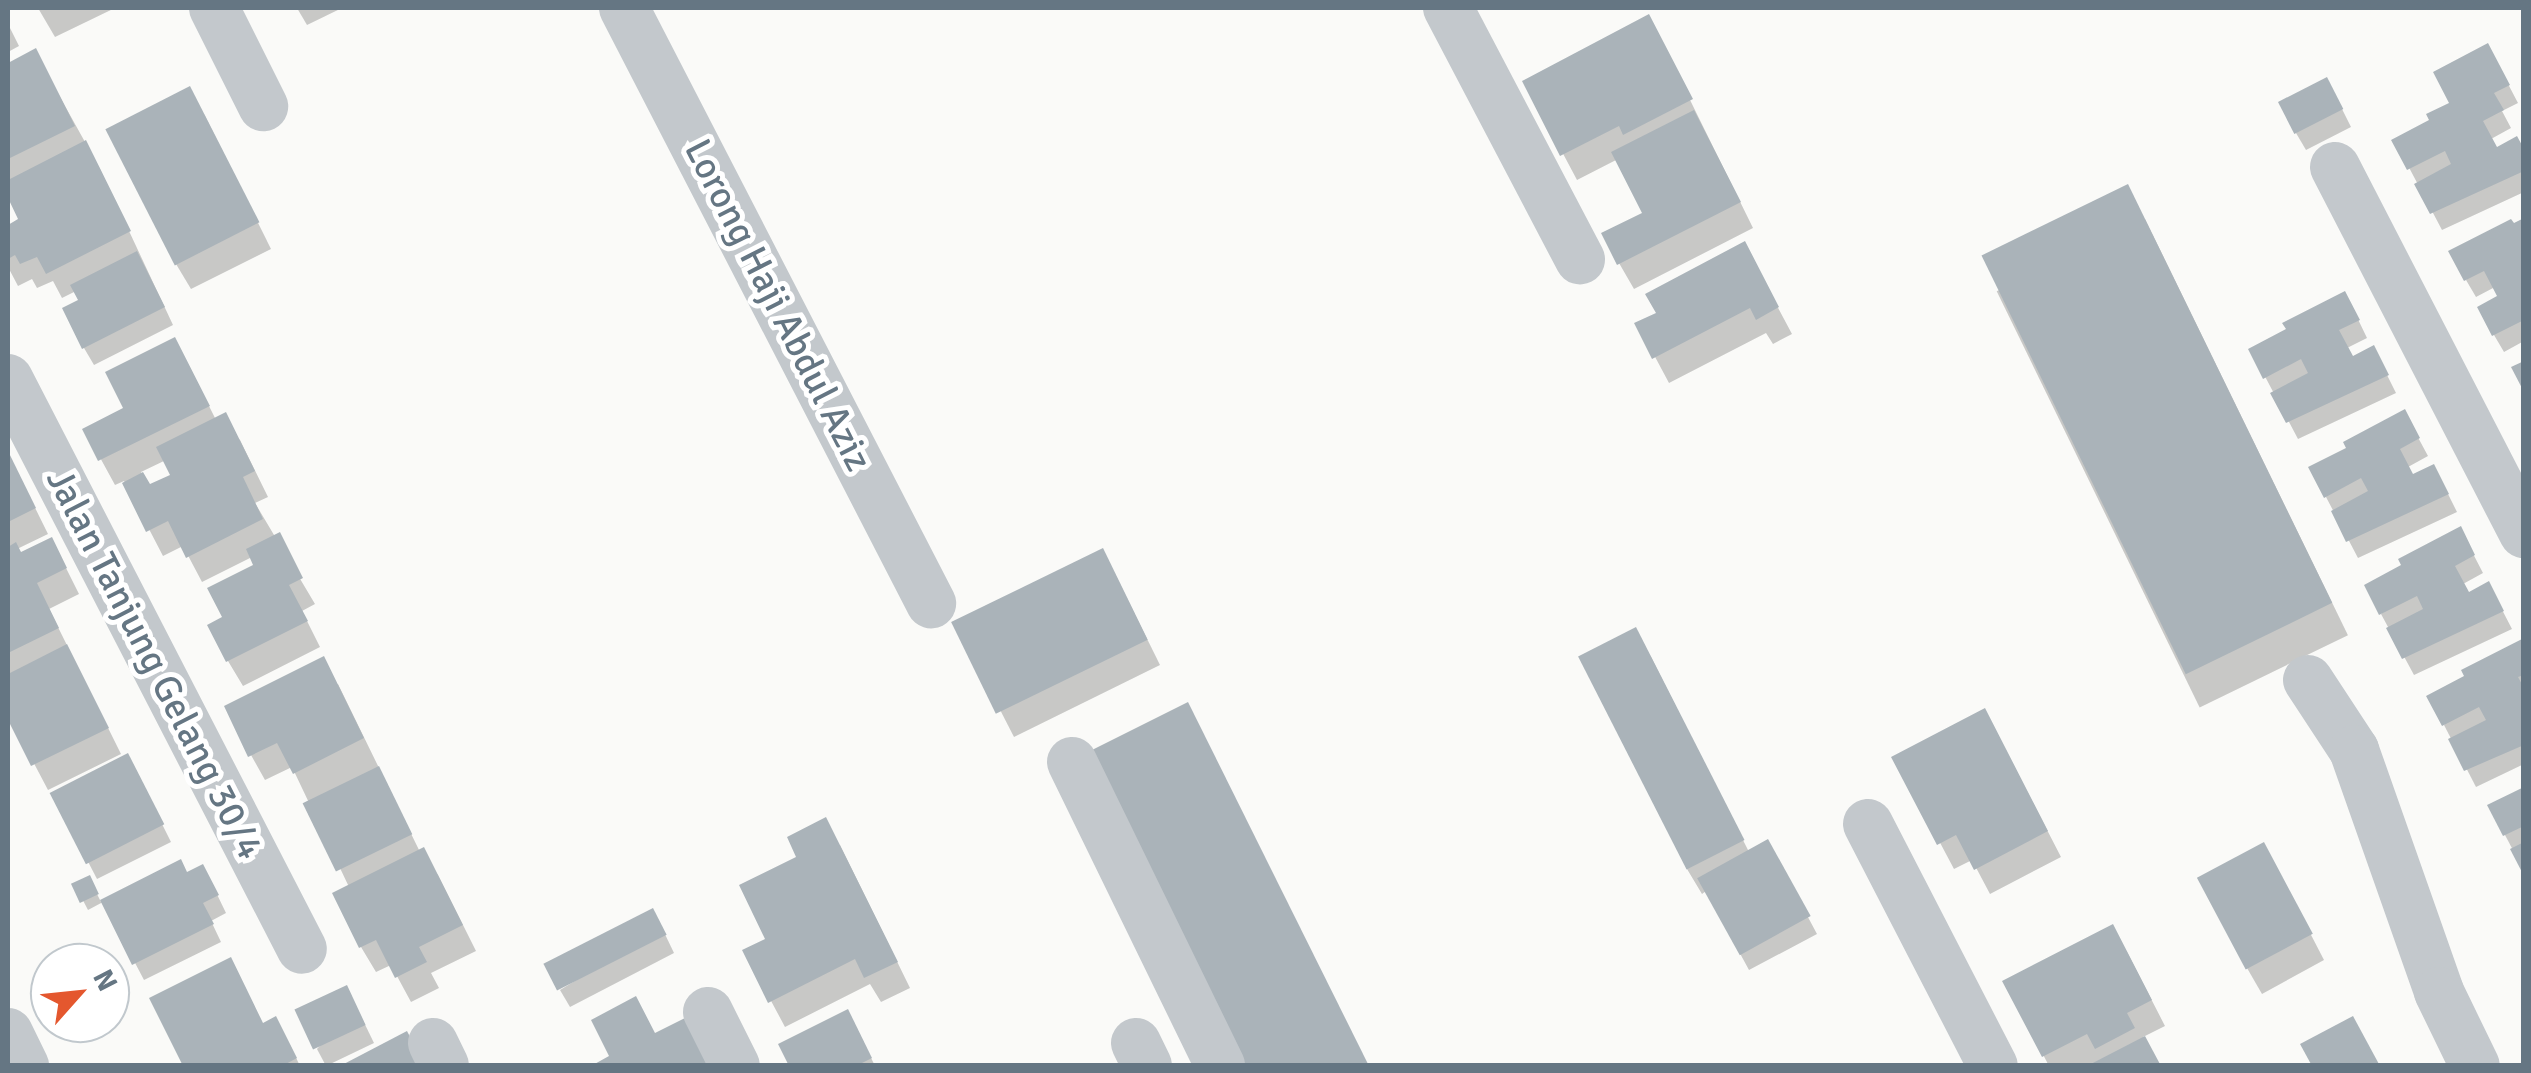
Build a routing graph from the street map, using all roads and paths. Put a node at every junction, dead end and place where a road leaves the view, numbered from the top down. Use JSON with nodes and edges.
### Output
{"nodes":[{"id":1,"x":214,"y":8,"type":"edge"},
{"id":2,"x":624,"y":8,"type":"edge"},
{"id":3,"x":1448,"y":8,"type":"edge"},
{"id":4,"x":263,"y":106,"type":"dead end"},
{"id":5,"x":2335,"y":167,"type":"dead end"},
{"id":6,"x":1580,"y":260,"type":"dead end"},
{"id":7,"x":8,"y":379,"type":"edge"},
{"id":8,"x":2524,"y":533,"type":"edge"},
{"id":9,"x":932,"y":603,"type":"dead end"},
{"id":10,"x":2308,"y":680,"type":"dead end"},
{"id":11,"x":1072,"y":762,"type":"dead end"},
{"id":12,"x":1868,"y":824,"type":"dead end"},
{"id":13,"x":302,"y":948,"type":"dead end"},
{"id":14,"x":708,"y":1012,"type":"dead end"},
{"id":15,"x":8,"y":1033,"type":"edge"},
{"id":16,"x":24,"y":1066,"type":"edge"},
{"id":17,"x":735,"y":1066,"type":"edge"},
{"id":18,"x":1220,"y":1066,"type":"edge"},
{"id":19,"x":1992,"y":1066,"type":"edge"},
{"id":20,"x":2475,"y":1066,"type":"edge"}],
"edges":[{"from":1,"to":4,"type":"street"},
{"from":2,"to":9,"type":"street","name":"Lorong Haji Abdul Aziz"},
{"from":3,"to":6,"type":"street"},
{"from":5,"to":8,"type":"street"},
{"from":7,"to":13,"type":"street","name":"Jalan Tanjung Gelang 30/4"},
{"from":10,"to":20,"type":"street"},
{"from":11,"to":18,"type":"street"},
{"from":12,"to":19,"type":"street"},
{"from":14,"to":17,"type":"street"},
{"from":15,"to":16,"type":"street"}]}
